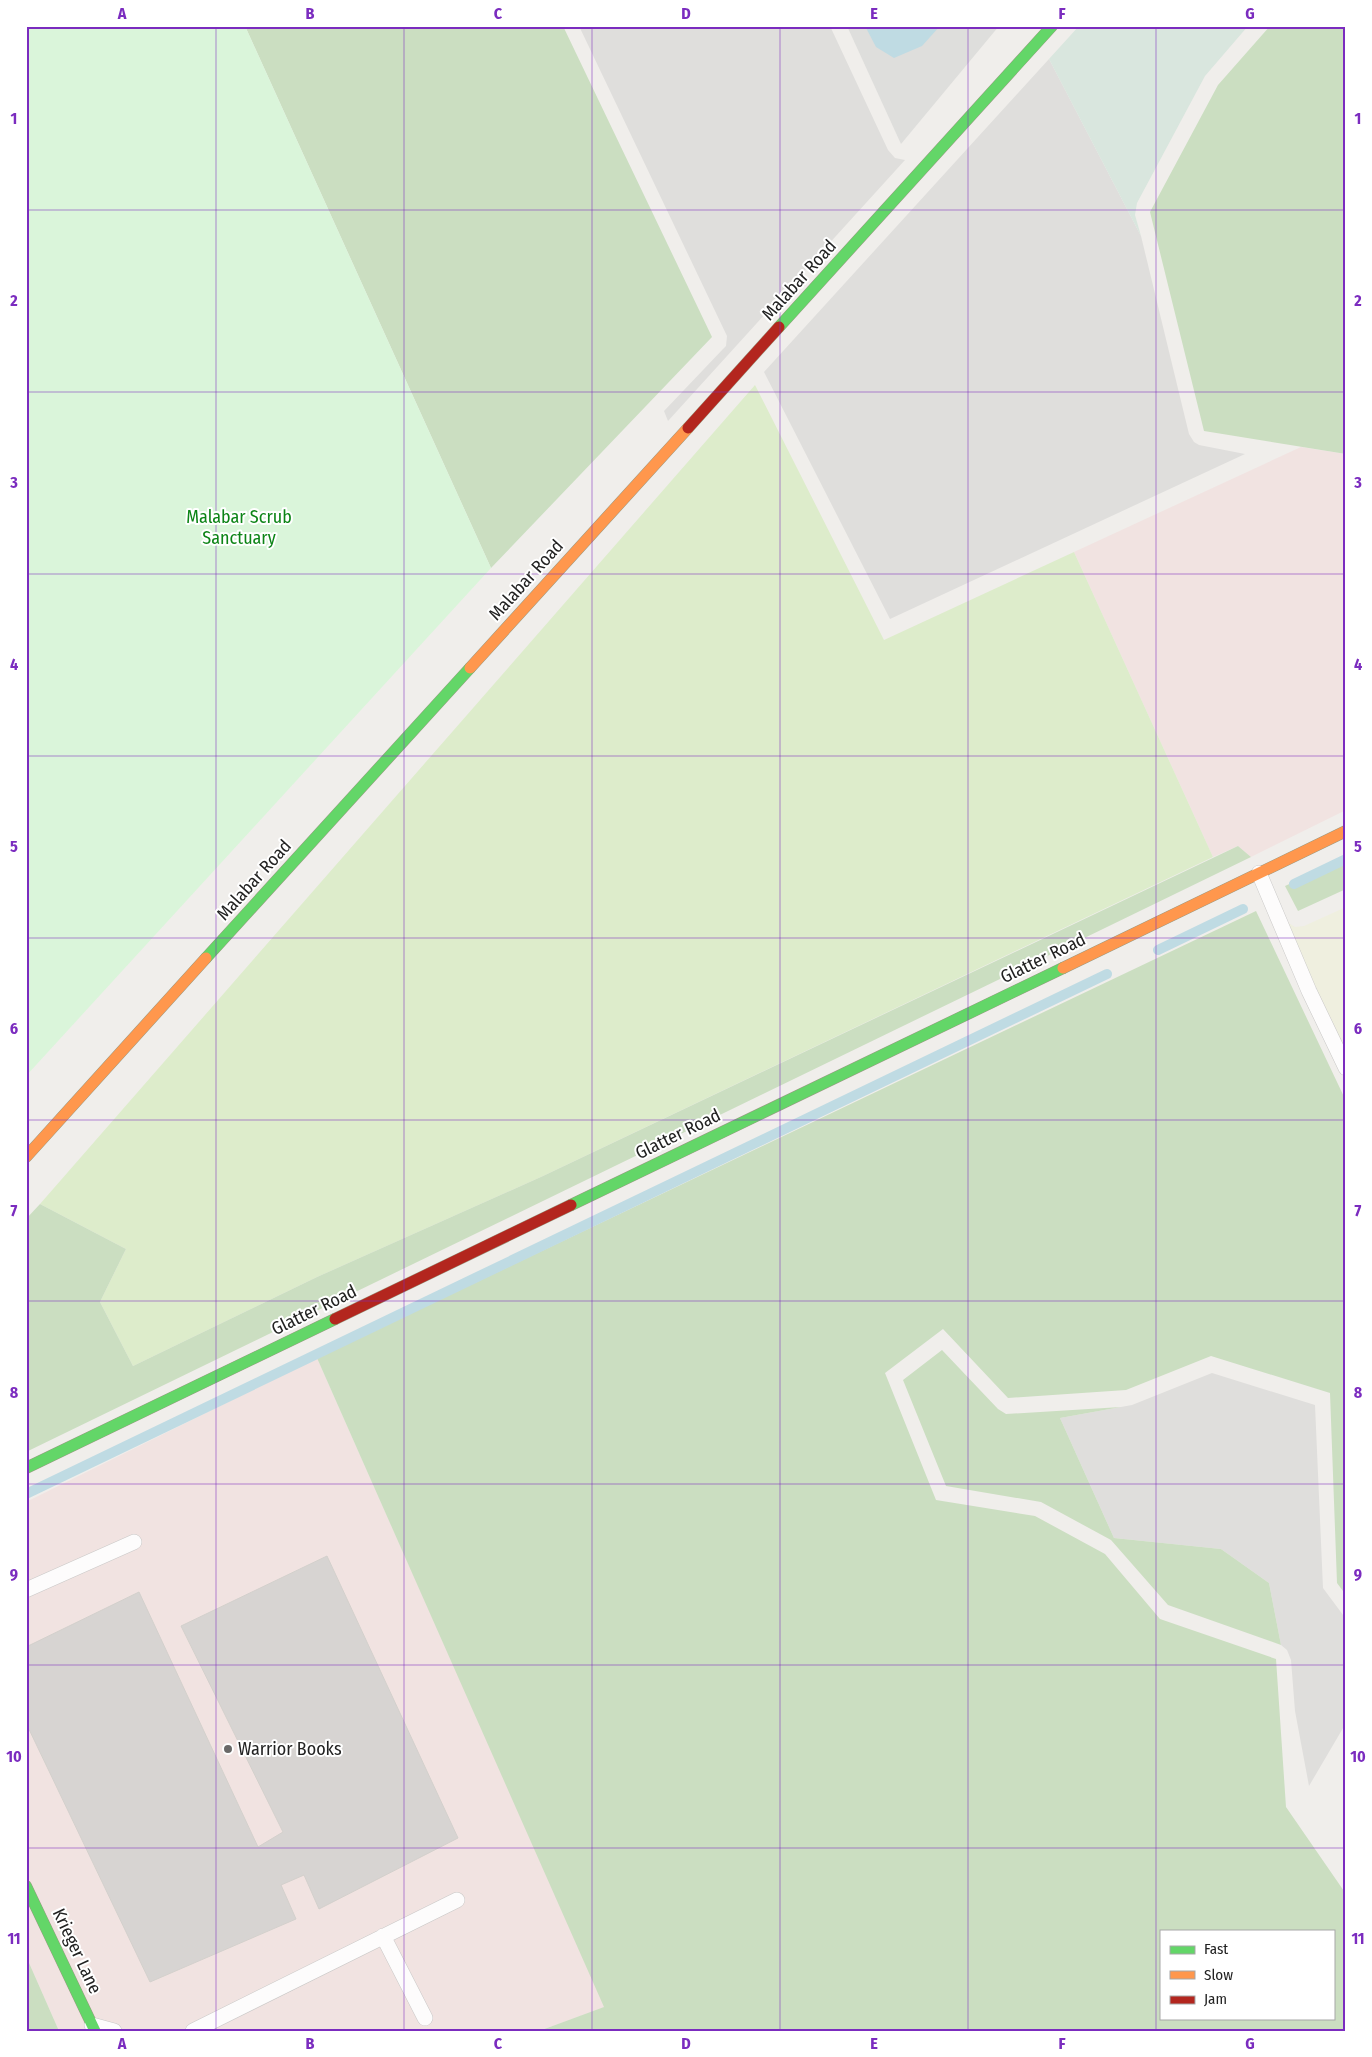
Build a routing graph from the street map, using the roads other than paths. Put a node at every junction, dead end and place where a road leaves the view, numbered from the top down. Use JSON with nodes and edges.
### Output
{"nodes":[{"id":1,"x":1052,"y":26,"type":"edge"},
{"id":2,"x":1346,"y":831,"type":"edge"},
{"id":3,"x":1259,"y":873,"type":"junction"},
{"id":4,"x":1346,"y":1068,"type":"edge"},
{"id":5,"x":26,"y":1156,"type":"edge"},
{"id":6,"x":26,"y":1468,"type":"edge"},
{"id":7,"x":134,"y":1542,"type":"dead end"},
{"id":8,"x":26,"y":1590,"type":"edge"},
{"id":9,"x":26,"y":1886,"type":"edge"},
{"id":10,"x":457,"y":1900,"type":"dead end"},
{"id":11,"x":383,"y":1936,"type":"junction"},
{"id":12,"x":425,"y":2018,"type":"dead end"},
{"id":13,"x":94,"y":2028,"type":"edge"},
{"id":14,"x":114,"y":2031,"type":"edge"},
{"id":15,"x":193,"y":2031,"type":"edge"}],
"edges":[{"from":1,"to":5,"type":"street","name":"Malabar Road"},
{"from":2,"to":3,"type":"street","name":"Glatter Road"},
{"from":3,"to":4,"type":"lane"},
{"from":3,"to":6,"type":"street","name":"Glatter Road"},
{"from":7,"to":8,"type":"lane"},
{"from":9,"to":13,"type":"street","name":"Krieger Lane"},
{"from":10,"to":11,"type":"lane"},
{"from":11,"to":12,"type":"lane"},
{"from":11,"to":15,"type":"lane"},
{"from":13,"to":14,"type":"lane"}]}
